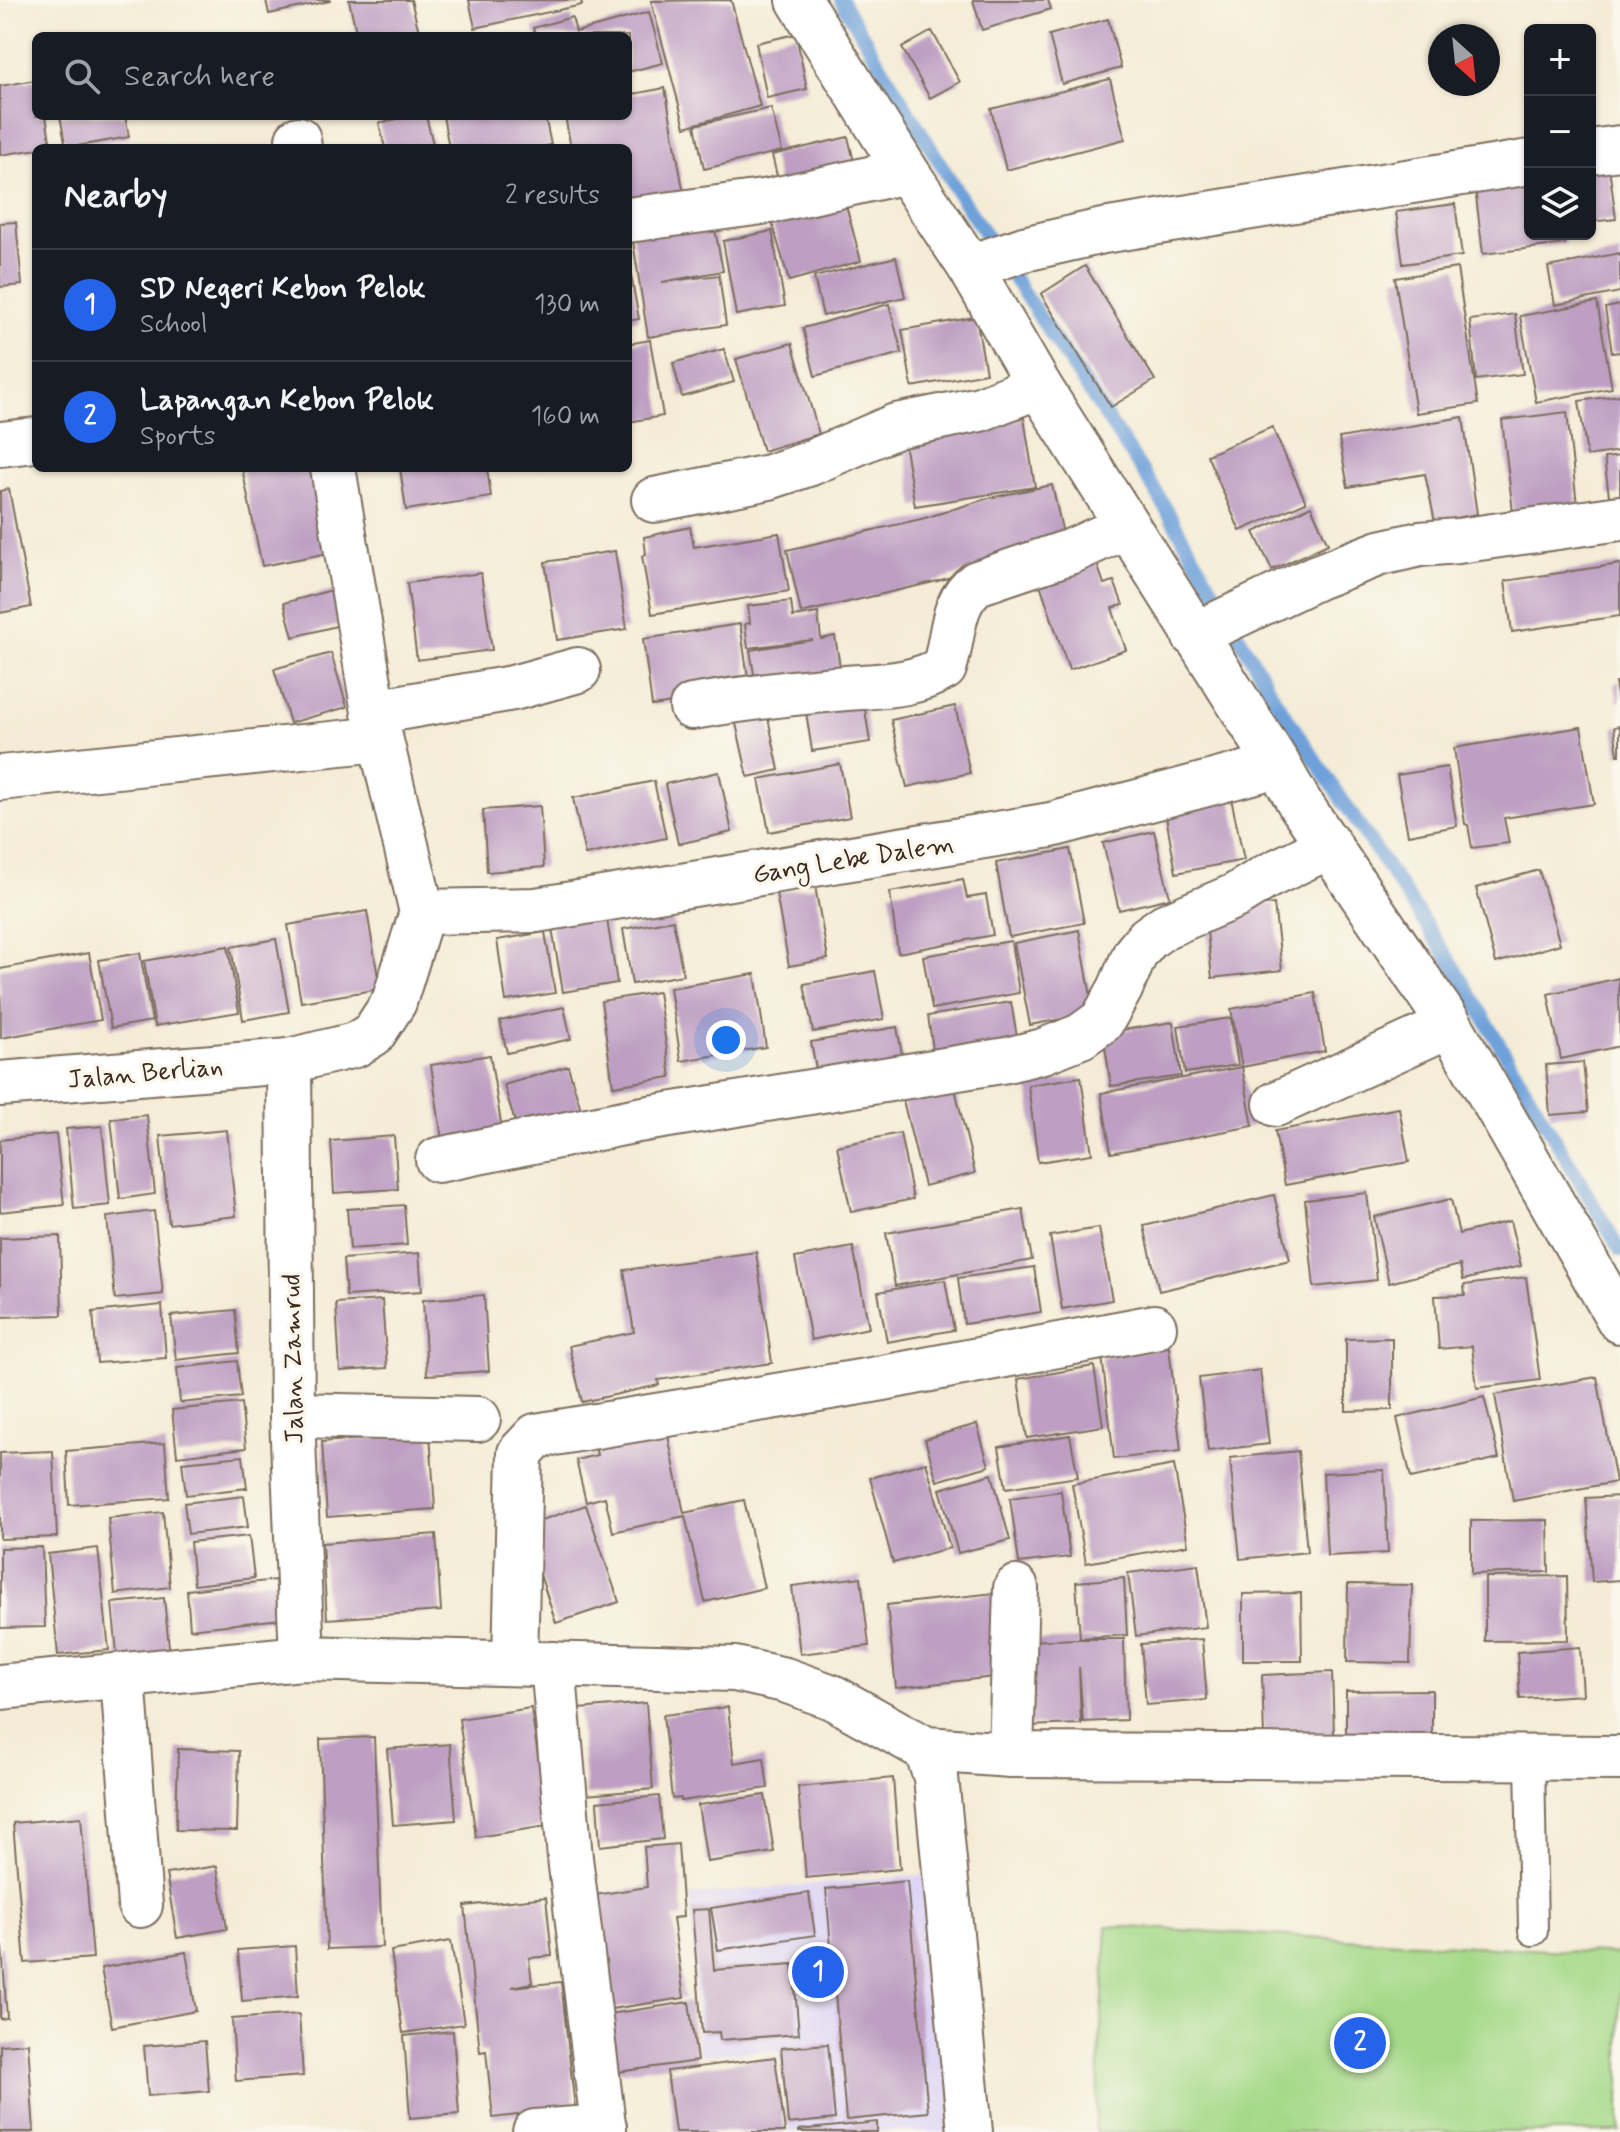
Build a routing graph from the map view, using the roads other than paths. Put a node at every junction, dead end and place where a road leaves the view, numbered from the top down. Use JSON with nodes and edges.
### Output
{"nodes":[{"id":1,"x":799,"y":0,"type":"edge"},
{"id":2,"x":1620,"y":148,"type":"edge"},
{"id":3,"x":1596,"y":151,"type":"edge"},
{"id":4,"x":1524,"y":163,"type":"edge"},
{"id":5,"x":906,"y":171,"type":"junction"},
{"id":6,"x":632,"y":219,"type":"edge"},
{"id":7,"x":970,"y":267,"type":"junction"},
{"id":8,"x":1039,"y":386,"type":"junction"},
{"id":9,"x":32,"y":440,"type":"edge"},
{"id":10,"x":0,"y":444,"type":"edge"},
{"id":11,"x":334,"y":472,"type":"edge"},
{"id":12,"x":654,"y":500,"type":"dead end"},
{"id":13,"x":1620,"y":518,"type":"edge"},
{"id":14,"x":1127,"y":526,"type":"junction"},
{"id":15,"x":1194,"y":635,"type":"junction"},
{"id":16,"x":578,"y":670,"type":"dead end"},
{"id":17,"x":692,"y":707,"type":"dead end"},
{"id":18,"x":377,"y":725,"type":"junction"},
{"id":19,"x":1278,"y":765,"type":"junction"},
{"id":20,"x":0,"y":778,"type":"edge"},
{"id":21,"x":1330,"y":846,"type":"junction"},
{"id":22,"x":422,"y":912,"type":"junction"},
{"id":23,"x":1450,"y":1025,"type":"junction"},
{"id":24,"x":289,"y":1061,"type":"junction"},
{"id":25,"x":0,"y":1084,"type":"edge"},
{"id":26,"x":1276,"y":1104,"type":"dead end"},
{"id":27,"x":438,"y":1160,"type":"dead end"},
{"id":28,"x":1620,"y":1321,"type":"edge"},
{"id":29,"x":1154,"y":1327,"type":"dead end"},
{"id":30,"x":292,"y":1415,"type":"junction"},
{"id":31,"x":478,"y":1419,"type":"dead end"},
{"id":32,"x":1016,"y":1588,"type":"dead end"},
{"id":33,"x":302,"y":1658,"type":"junction"},
{"id":34,"x":534,"y":1663,"type":"junction"},
{"id":35,"x":123,"y":1677,"type":"junction"},
{"id":36,"x":0,"y":1687,"type":"edge"},
{"id":37,"x":926,"y":1749,"type":"junction"},
{"id":38,"x":1011,"y":1755,"type":"junction"},
{"id":39,"x":1530,"y":1758,"type":"junction"},
{"id":40,"x":1620,"y":1758,"type":"edge"},
{"id":41,"x":140,"y":1905,"type":"dead end"},
{"id":42,"x":1533,"y":1931,"type":"dead end"},
{"id":43,"x":604,"y":2130,"type":"edge"},
{"id":44,"x":535,"y":2132,"type":"edge"},
{"id":45,"x":970,"y":2132,"type":"edge"}],
"edges":[{"from":1,"to":5,"type":"street"},
{"from":2,"to":3,"type":"street"},
{"from":4,"to":7,"type":"street"},
{"from":5,"to":6,"type":"street"},
{"from":5,"to":7,"type":"street"},
{"from":7,"to":8,"type":"street"},
{"from":8,"to":12,"type":"street"},
{"from":8,"to":14,"type":"street"},
{"from":9,"to":10,"type":"street"},
{"from":11,"to":18,"type":"street"},
{"from":13,"to":15,"type":"street"},
{"from":14,"to":15,"type":"street"},
{"from":14,"to":17,"type":"street"},
{"from":15,"to":19,"type":"street"},
{"from":16,"to":18,"type":"street"},
{"from":18,"to":20,"type":"street"},
{"from":18,"to":22,"type":"street"},
{"from":19,"to":21,"type":"street"},
{"from":19,"to":22,"type":"street","name":"Gang Lebe Dalem"},
{"from":21,"to":23,"type":"street"},
{"from":21,"to":27,"type":"street"},
{"from":22,"to":24,"type":"street","name":"Jalan Berlian"},
{"from":23,"to":26,"type":"street"},
{"from":23,"to":28,"type":"street"},
{"from":24,"to":25,"type":"street","name":"Jalan Berlian"},
{"from":24,"to":30,"type":"street","name":"Jalan Zamrud"},
{"from":29,"to":34,"type":"street"},
{"from":30,"to":31,"type":"street"},
{"from":30,"to":33,"type":"street","name":"Jalan Zamrud"},
{"from":32,"to":38,"type":"street"},
{"from":33,"to":34,"type":"street"},
{"from":33,"to":35,"type":"street"},
{"from":34,"to":37,"type":"street"},
{"from":34,"to":43,"type":"street"},
{"from":35,"to":36,"type":"street"},
{"from":35,"to":41,"type":"street"},
{"from":37,"to":38,"type":"street"},
{"from":37,"to":45,"type":"street"},
{"from":38,"to":39,"type":"street"},
{"from":39,"to":40,"type":"street"},
{"from":39,"to":42,"type":"lane"},
{"from":43,"to":44,"type":"street"}]}
